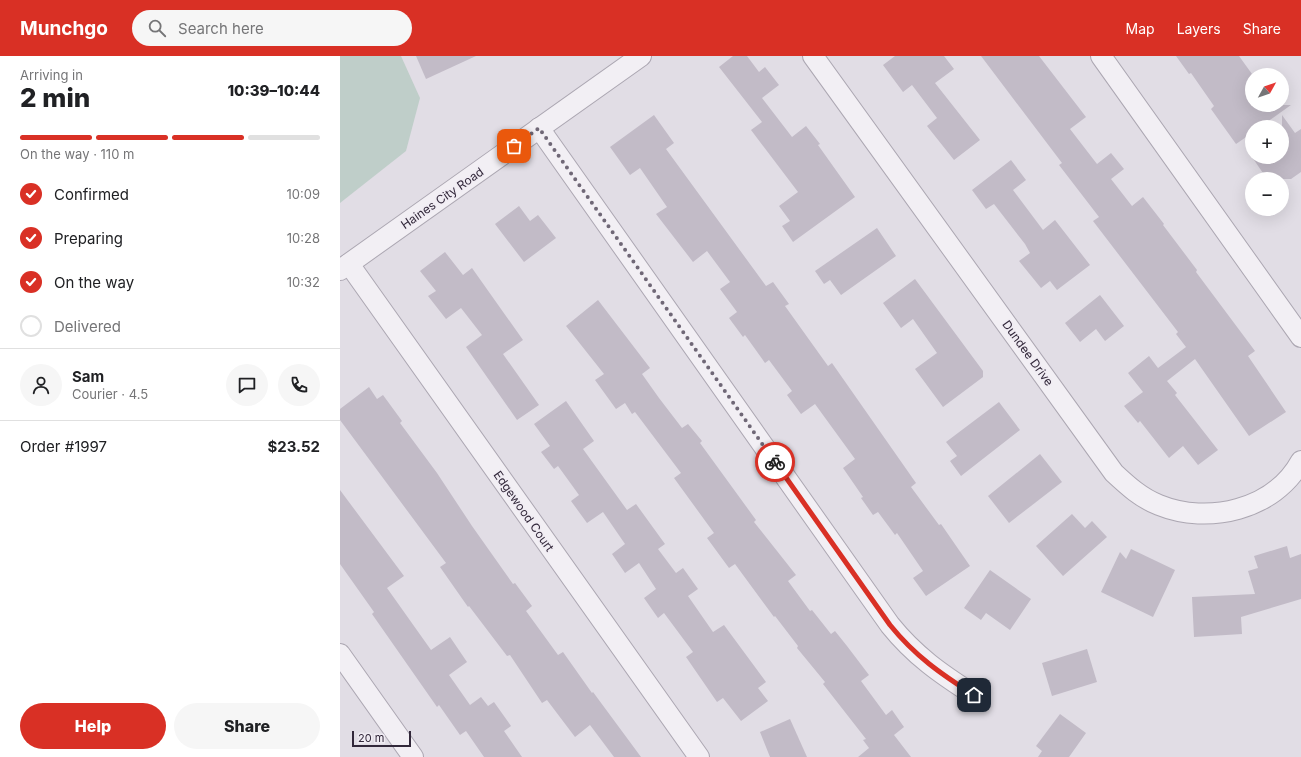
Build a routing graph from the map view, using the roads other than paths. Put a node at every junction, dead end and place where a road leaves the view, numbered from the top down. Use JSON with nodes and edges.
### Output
{"nodes":[{"id":1,"x":641,"y":56,"type":"edge"},
{"id":2,"x":813,"y":56,"type":"edge"},
{"id":3,"x":1101,"y":56,"type":"edge"},
{"id":4,"x":539,"y":128,"type":"junction"},
{"id":5,"x":344,"y":267,"type":"edge"},
{"id":6,"x":1301,"y":337,"type":"edge"},
{"id":7,"x":1301,"y":461,"type":"edge"},
{"id":8,"x":340,"y":654,"type":"edge"},
{"id":9,"x":974,"y":695,"type":"dead end"},
{"id":10,"x":413,"y":757,"type":"edge"},
{"id":11,"x":699,"y":757,"type":"edge"}],
"edges":[{"from":1,"to":4,"type":"street","name":"Haines City Road"},
{"from":2,"to":7,"type":"street","name":"Dundee Drive"},
{"from":3,"to":6,"type":"street"},
{"from":4,"to":5,"type":"street","name":"Haines City Road"},
{"from":4,"to":9,"type":"street"},
{"from":5,"to":11,"type":"street","name":"Edgewood Court"},
{"from":8,"to":10,"type":"street"}]}
